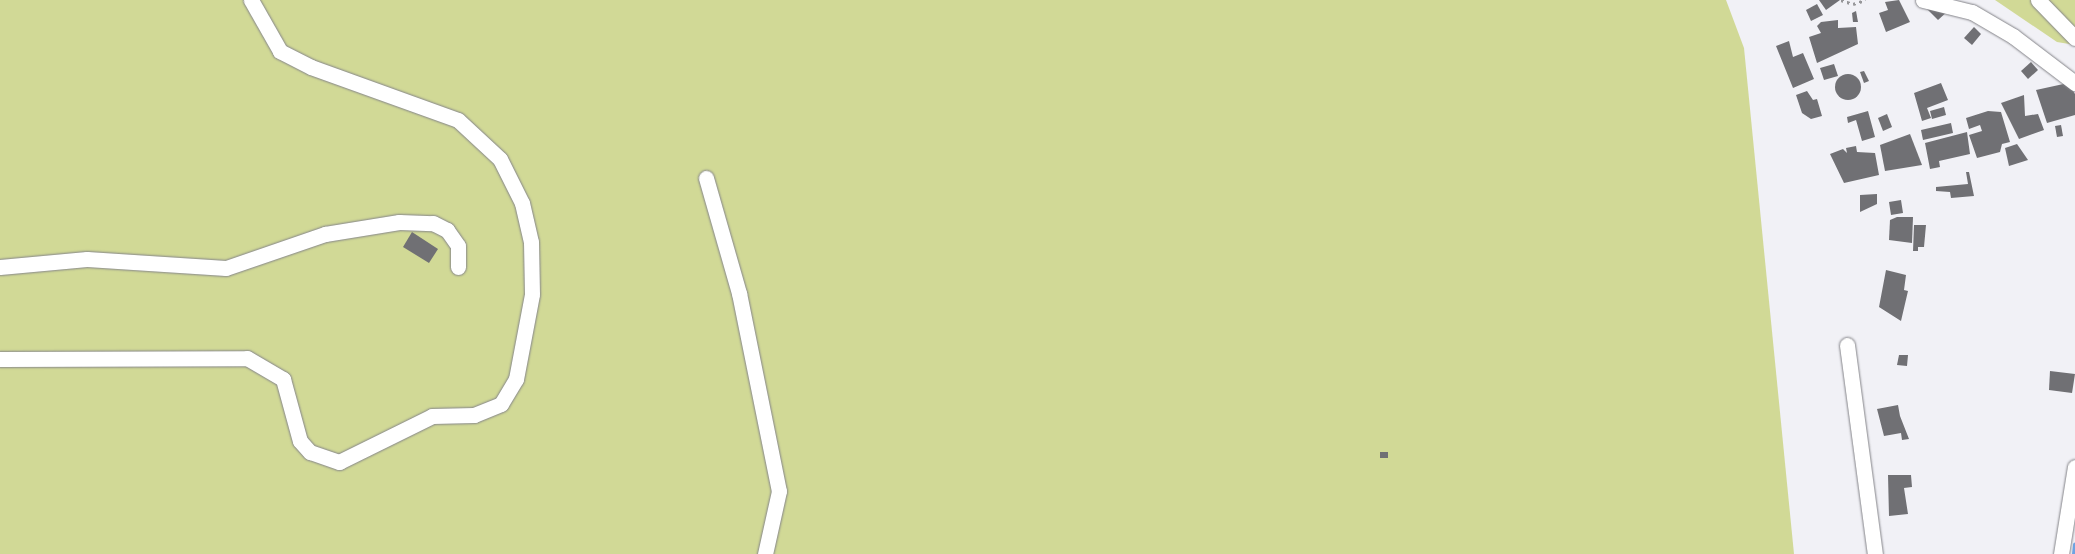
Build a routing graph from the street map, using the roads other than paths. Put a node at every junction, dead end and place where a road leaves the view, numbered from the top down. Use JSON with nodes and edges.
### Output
{"nodes":[{"id":1,"x":251,"y":0,"type":"edge"},
{"id":2,"x":1923,"y":0,"type":"edge"},
{"id":3,"x":2038,"y":0,"type":"edge"},
{"id":4,"x":2075,"y":38,"type":"edge"},
{"id":5,"x":2075,"y":83,"type":"edge"},
{"id":6,"x":706,"y":178,"type":"dead end"},
{"id":7,"x":0,"y":267,"type":"edge"},
{"id":8,"x":458,"y":267,"type":"dead end"},
{"id":9,"x":1847,"y":345,"type":"dead end"},
{"id":10,"x":0,"y":359,"type":"edge"},
{"id":11,"x":2075,"y":467,"type":"edge"},
{"id":12,"x":765,"y":554,"type":"edge"},
{"id":13,"x":1875,"y":554,"type":"edge"},
{"id":14,"x":2061,"y":554,"type":"edge"}],
"edges":[{"from":1,"to":10,"type":"street"},
{"from":2,"to":5,"type":"street"},
{"from":3,"to":4,"type":"street"},
{"from":6,"to":12,"type":"street"},
{"from":7,"to":8,"type":"street"},
{"from":9,"to":13,"type":"street"},
{"from":11,"to":14,"type":"street"}]}
